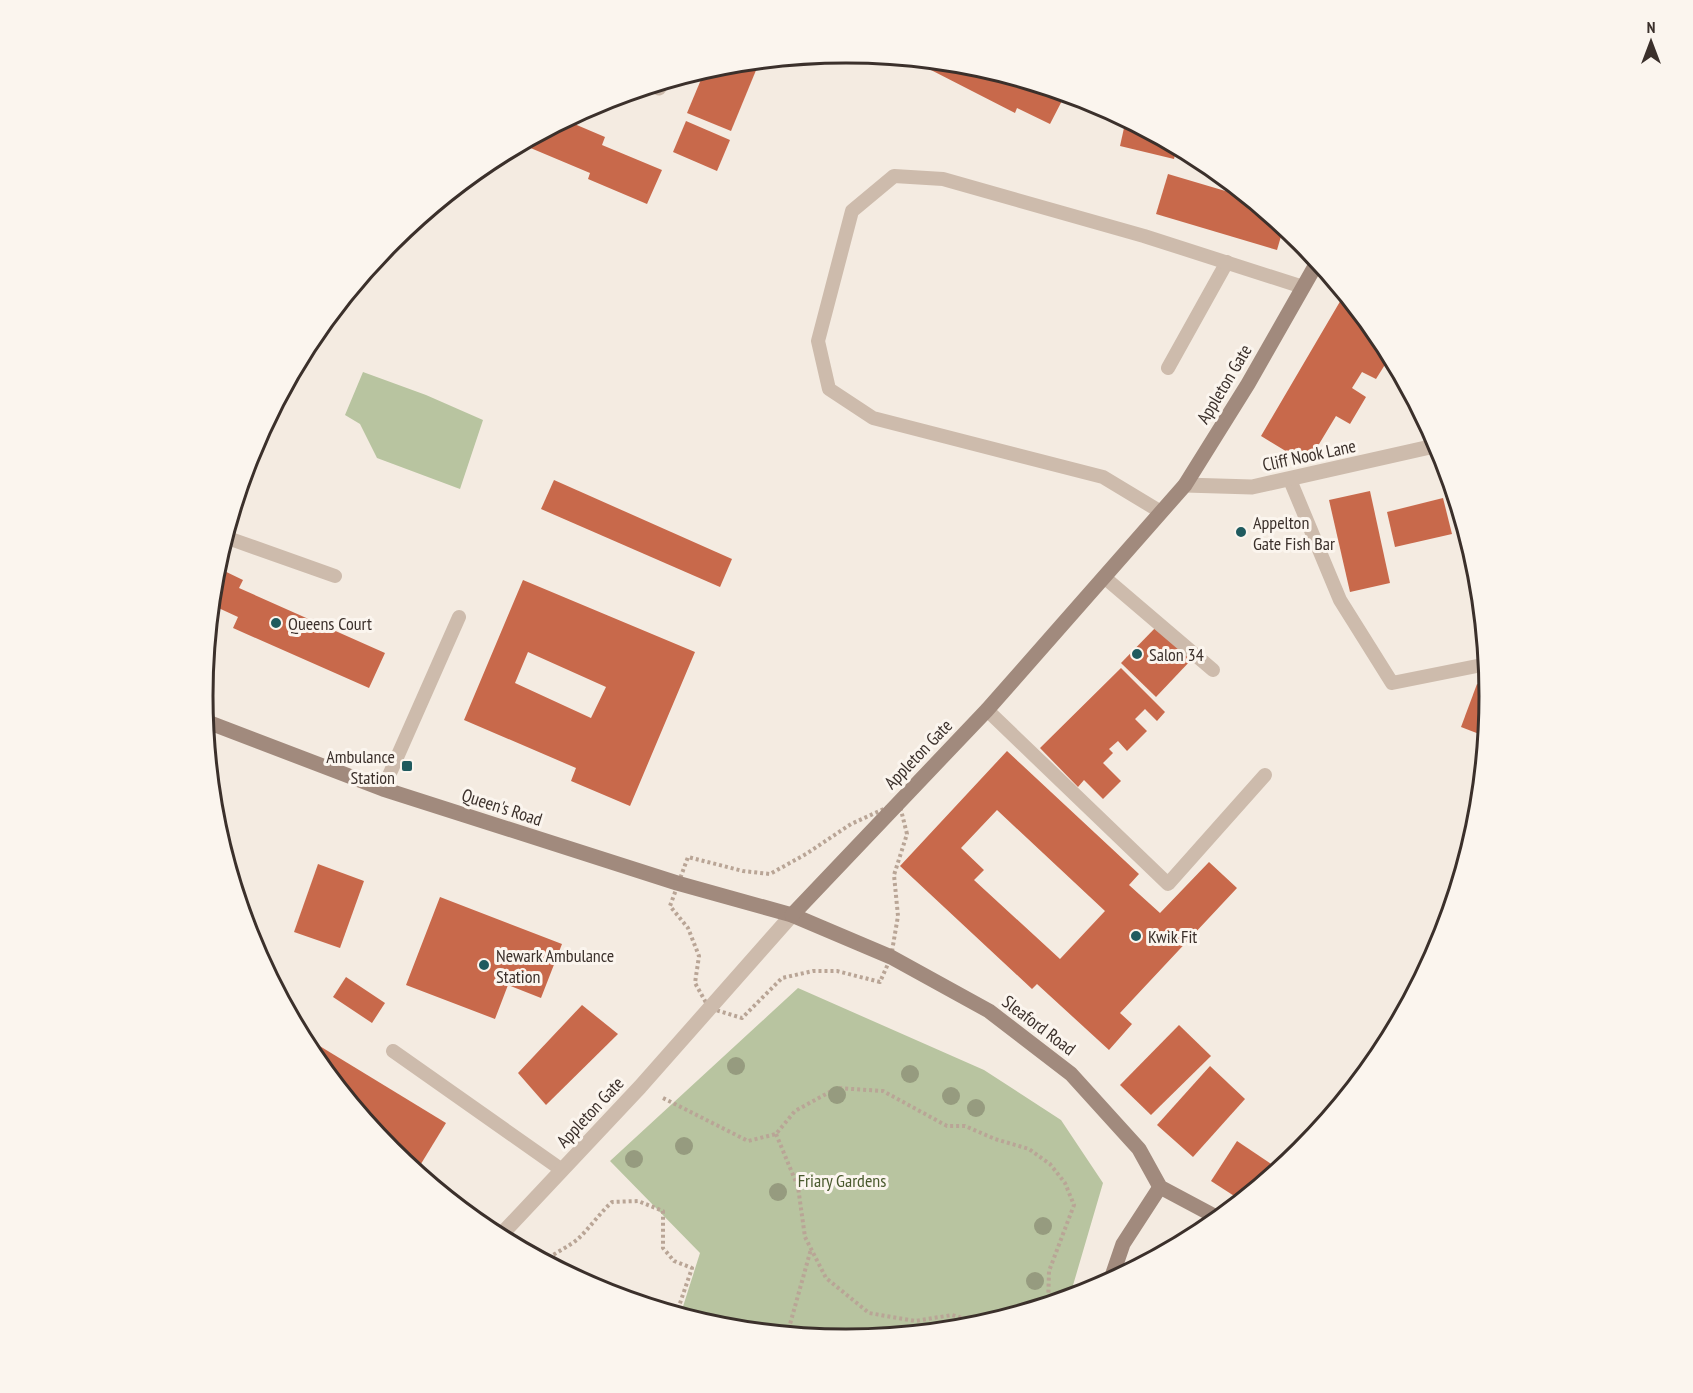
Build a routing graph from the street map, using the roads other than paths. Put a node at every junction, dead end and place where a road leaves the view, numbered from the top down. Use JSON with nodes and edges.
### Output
{"nodes":[{"id":1,"x":1227,"y":262,"type":"junction"},
{"id":2,"x":1313,"y":269,"type":"edge"},
{"id":3,"x":1303,"y":287,"type":"junction"},
{"id":4,"x":1168,"y":368,"type":"dead end"},
{"id":5,"x":1429,"y":447,"type":"edge"},
{"id":6,"x":1290,"y":480,"type":"junction"},
{"id":7,"x":1185,"y":485,"type":"junction"},
{"id":8,"x":1161,"y":512,"type":"junction"},
{"id":9,"x":233,"y":540,"type":"edge"},
{"id":10,"x":335,"y":576,"type":"dead end"},
{"id":11,"x":1104,"y":577,"type":"junction"},
{"id":12,"x":459,"y":617,"type":"dead end"},
{"id":13,"x":1479,"y":666,"type":"edge"},
{"id":14,"x":1213,"y":670,"type":"dead end"},
{"id":15,"x":987,"y":710,"type":"junction"},
{"id":16,"x":214,"y":725,"type":"edge"},
{"id":17,"x":1265,"y":775,"type":"dead end"},
{"id":18,"x":383,"y":789,"type":"junction"},
{"id":19,"x":792,"y":915,"type":"junction"},
{"id":20,"x":393,"y":1051,"type":"dead end"},
{"id":21,"x":562,"y":1170,"type":"junction"},
{"id":22,"x":1160,"y":1187,"type":"junction"},
{"id":23,"x":1211,"y":1214,"type":"edge"},
{"id":24,"x":506,"y":1230,"type":"edge"},
{"id":25,"x":1114,"y":1271,"type":"edge"}],
"edges":[{"from":1,"to":3,"type":"lane"},
{"from":1,"to":4,"type":"lane"},
{"from":1,"to":8,"type":"lane"},
{"from":2,"to":3,"type":"street","name":"Appleton Gate"},
{"from":3,"to":7,"type":"street","name":"Appleton Gate"},
{"from":5,"to":6,"type":"street","name":"Cliff Nook Lane"},
{"from":6,"to":7,"type":"street","name":"Cliff Nook Lane"},
{"from":6,"to":13,"type":"lane"},
{"from":7,"to":8,"type":"street","name":"Appleton Gate"},
{"from":8,"to":11,"type":"street","name":"Appleton Gate"},
{"from":9,"to":10,"type":"lane"},
{"from":11,"to":14,"type":"lane"},
{"from":11,"to":15,"type":"street","name":"Appleton Gate"},
{"from":12,"to":18,"type":"lane"},
{"from":15,"to":17,"type":"lane"},
{"from":15,"to":19,"type":"street","name":"Appleton Gate"},
{"from":16,"to":18,"type":"street","name":"Queen's Road"},
{"from":18,"to":19,"type":"street","name":"Queen's Road"},
{"from":19,"to":21,"type":"street","name":"Appleton Gate"},
{"from":19,"to":22,"type":"street","name":"Sleaford Road"},
{"from":20,"to":21,"type":"lane"},
{"from":21,"to":24,"type":"street","name":"Appleton Gate"},
{"from":22,"to":23,"type":"street"},
{"from":22,"to":25,"type":"street"}]}
